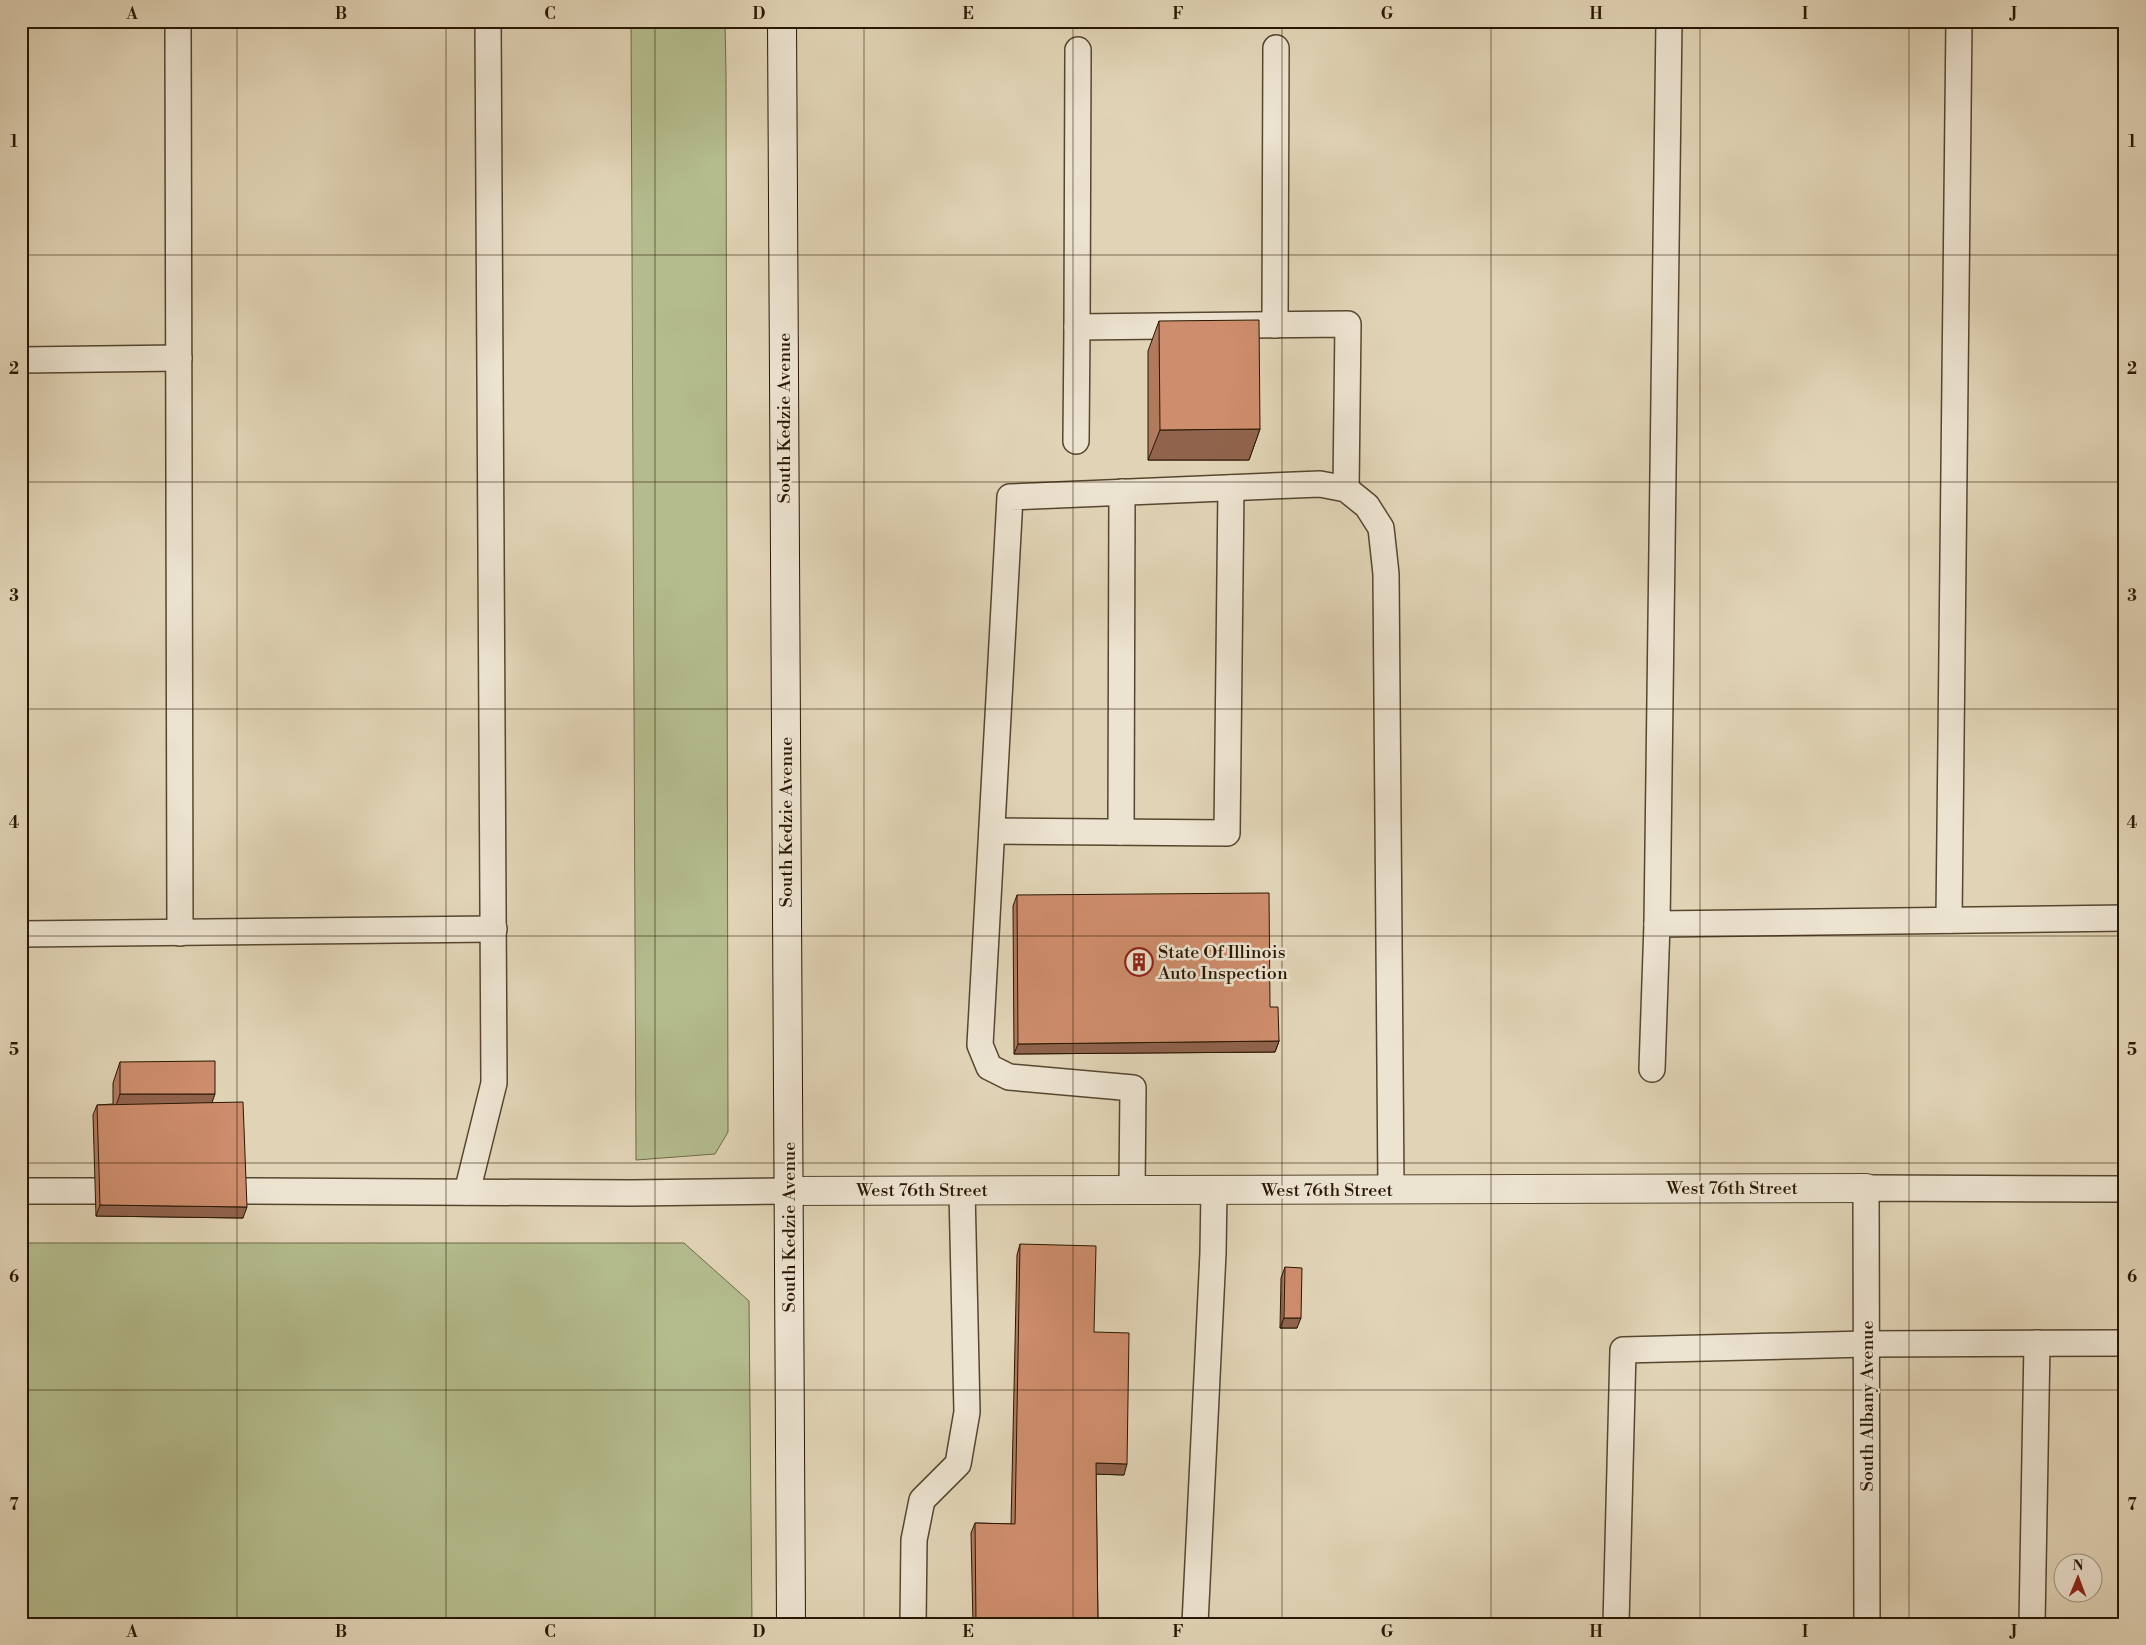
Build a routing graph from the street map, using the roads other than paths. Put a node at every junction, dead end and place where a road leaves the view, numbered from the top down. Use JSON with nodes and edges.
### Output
{"nodes":[{"id":1,"x":178,"y":21,"type":"edge"},
{"id":2,"x":488,"y":21,"type":"edge"},
{"id":3,"x":782,"y":21,"type":"edge"},
{"id":4,"x":1669,"y":21,"type":"edge"},
{"id":5,"x":1959,"y":21,"type":"edge"},
{"id":6,"x":1276,"y":48,"type":"dead end"},
{"id":7,"x":1078,"y":50,"type":"dead end"},
{"id":8,"x":1275,"y":325,"type":"junction"},
{"id":9,"x":1076,"y":327,"type":"junction"},
{"id":10,"x":179,"y":358,"type":"junction"},
{"id":11,"x":21,"y":360,"type":"edge"},
{"id":12,"x":1076,"y":441,"type":"dead end"},
{"id":13,"x":1230,"y":488,"type":"junction"},
{"id":14,"x":1346,"y":489,"type":"junction"},
{"id":15,"x":1122,"y":492,"type":"junction"},
{"id":16,"x":992,"y":831,"type":"junction"},
{"id":17,"x":1121,"y":832,"type":"junction"},
{"id":18,"x":2125,"y":918,"type":"edge"},
{"id":19,"x":1949,"y":920,"type":"junction"},
{"id":20,"x":1657,"y":924,"type":"junction"},
{"id":21,"x":494,"y":929,"type":"junction"},
{"id":22,"x":180,"y":933,"type":"junction"},
{"id":23,"x":21,"y":934,"type":"edge"},
{"id":24,"x":1652,"y":1069,"type":"dead end"},
{"id":25,"x":1866,"y":1188,"type":"junction"},
{"id":26,"x":2125,"y":1189,"type":"edge"},
{"id":27,"x":962,"y":1190,"type":"junction"},
{"id":28,"x":1132,"y":1190,"type":"junction"},
{"id":29,"x":1214,"y":1190,"type":"junction"},
{"id":30,"x":1391,"y":1190,"type":"junction"},
{"id":31,"x":21,"y":1191,"type":"edge"},
{"id":32,"x":95,"y":1191,"type":"dead end"},
{"id":33,"x":242,"y":1191,"type":"edge"},
{"id":34,"x":789,"y":1191,"type":"junction"},
{"id":35,"x":467,"y":1192,"type":"junction"},
{"id":36,"x":2037,"y":1343,"type":"junction"},
{"id":37,"x":2125,"y":1343,"type":"edge"},
{"id":38,"x":1866,"y":1344,"type":"junction"},
{"id":39,"x":791,"y":1624,"type":"edge"},
{"id":40,"x":913,"y":1624,"type":"edge"},
{"id":41,"x":1195,"y":1624,"type":"edge"},
{"id":42,"x":1616,"y":1624,"type":"edge"},
{"id":43,"x":1867,"y":1624,"type":"edge"},
{"id":44,"x":2032,"y":1624,"type":"edge"}],
"edges":[{"from":1,"to":10,"type":"lane"},
{"from":2,"to":21,"type":"lane"},
{"from":3,"to":34,"type":"main road","name":"South Kedzie Avenue"},
{"from":4,"to":20,"type":"lane"},
{"from":5,"to":19,"type":"lane"},
{"from":6,"to":8,"type":"lane"},
{"from":7,"to":9,"type":"lane"},
{"from":8,"to":9,"type":"lane"},
{"from":8,"to":14,"type":"lane"},
{"from":9,"to":12,"type":"lane"},
{"from":10,"to":11,"type":"lane"},
{"from":10,"to":22,"type":"lane"},
{"from":13,"to":14,"type":"lane"},
{"from":13,"to":15,"type":"lane"},
{"from":13,"to":17,"type":"lane"},
{"from":14,"to":30,"type":"lane"},
{"from":15,"to":16,"type":"lane"},
{"from":15,"to":17,"type":"lane"},
{"from":16,"to":17,"type":"lane"},
{"from":16,"to":28,"type":"lane"},
{"from":18,"to":19,"type":"lane"},
{"from":19,"to":20,"type":"lane"},
{"from":20,"to":24,"type":"lane"},
{"from":21,"to":22,"type":"lane"},
{"from":21,"to":35,"type":"lane"},
{"from":22,"to":23,"type":"lane"},
{"from":25,"to":26,"type":"lane"},
{"from":25,"to":30,"type":"main road","name":"West 76th Street"},
{"from":25,"to":38,"type":"lane","name":"South Albany Avenue"},
{"from":27,"to":28,"type":"main road","name":"West 76th Street"},
{"from":27,"to":34,"type":"main road","name":"West 76th Street"},
{"from":27,"to":40,"type":"lane"},
{"from":28,"to":29,"type":"main road","name":"West 76th Street"},
{"from":29,"to":30,"type":"main road","name":"West 76th Street"},
{"from":29,"to":41,"type":"lane"},
{"from":31,"to":32,"type":"lane"},
{"from":33,"to":35,"type":"lane"},
{"from":34,"to":35,"type":"lane"},
{"from":34,"to":39,"type":"main road","name":"South Kedzie Avenue"},
{"from":36,"to":37,"type":"lane"},
{"from":36,"to":38,"type":"lane"},
{"from":36,"to":44,"type":"lane"},
{"from":38,"to":42,"type":"lane"},
{"from":38,"to":43,"type":"lane","name":"South Albany Avenue"}]}
